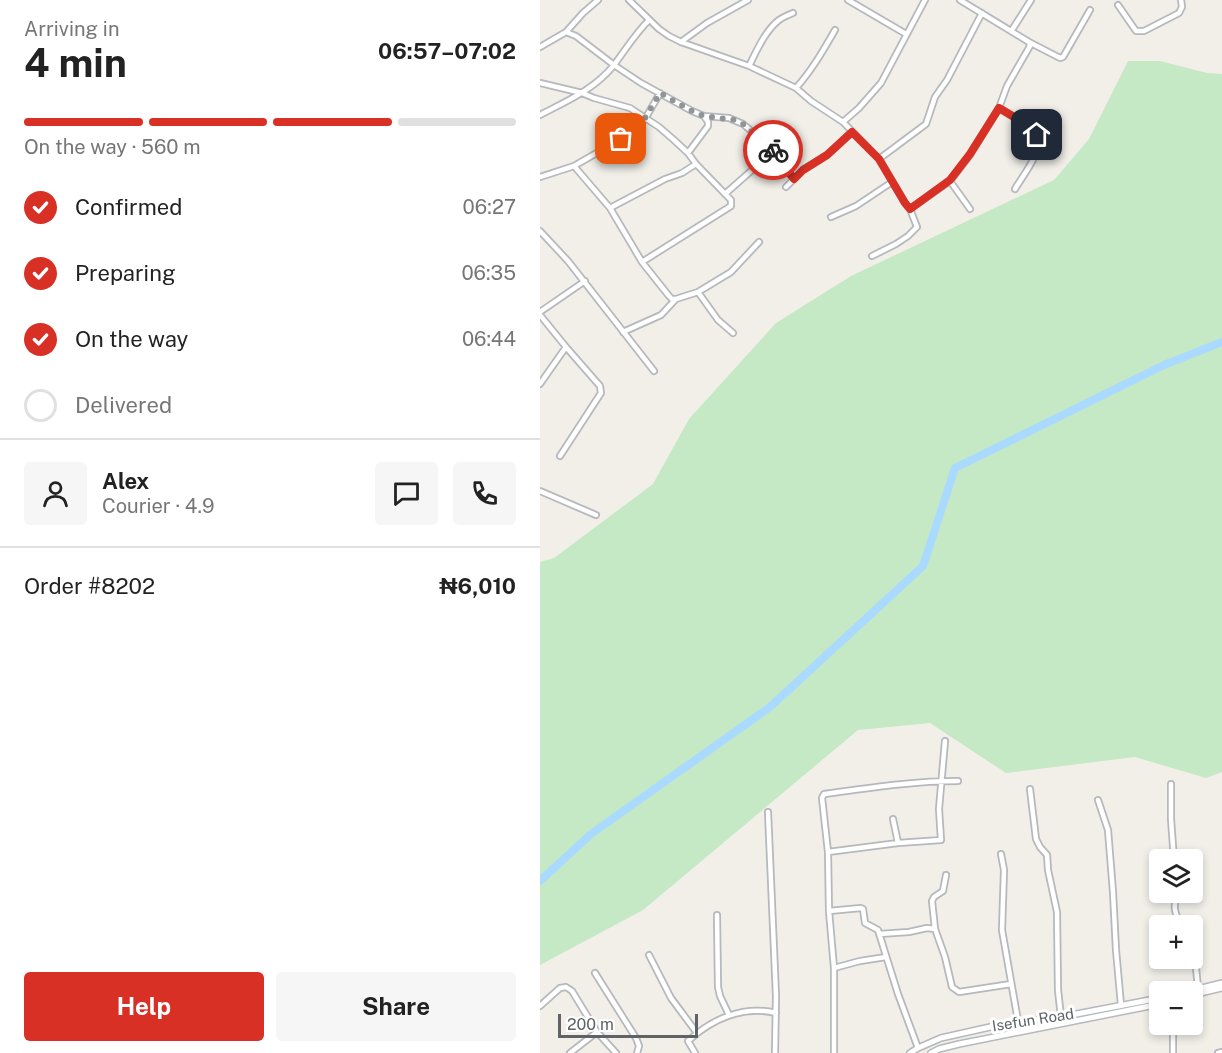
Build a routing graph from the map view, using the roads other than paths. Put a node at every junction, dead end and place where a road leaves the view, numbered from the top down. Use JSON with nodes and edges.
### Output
{"nodes":[{"id":1,"x":598,"y":0,"type":"edge"},
{"id":2,"x":748,"y":0,"type":"edge"},
{"id":3,"x":848,"y":0,"type":"edge"},
{"id":4,"x":925,"y":0,"type":"edge"},
{"id":5,"x":960,"y":0,"type":"edge"},
{"id":6,"x":1030,"y":0,"type":"edge"},
{"id":7,"x":1181,"y":0,"type":"edge"},
{"id":8,"x":633,"y":1,"type":"edge"},
{"id":9,"x":1118,"y":5,"type":"dead end"},
{"id":10,"x":1090,"y":10,"type":"dead end"},
{"id":11,"x":982,"y":13,"type":"junction"},
{"id":12,"x":792,"y":14,"type":"dead end"},
{"id":13,"x":649,"y":20,"type":"junction"},
{"id":14,"x":835,"y":30,"type":"dead end"},
{"id":15,"x":1012,"y":30,"type":"junction"},
{"id":16,"x":566,"y":32,"type":"junction"},
{"id":17,"x":906,"y":34,"type":"junction"},
{"id":18,"x":681,"y":42,"type":"junction"},
{"id":19,"x":1029,"y":42,"type":"junction"},
{"id":20,"x":540,"y":47,"type":"edge"},
{"id":21,"x":614,"y":65,"type":"junction"},
{"id":22,"x":749,"y":66,"type":"junction"},
{"id":23,"x":540,"y":83,"type":"edge"},
{"id":24,"x":796,"y":88,"type":"junction"},
{"id":25,"x":582,"y":93,"type":"junction"},
{"id":26,"x":660,"y":93,"type":"junction"},
{"id":27,"x":999,"y":108,"type":"junction"},
{"id":28,"x":540,"y":115,"type":"edge"},
{"id":29,"x":704,"y":116,"type":"junction"},
{"id":30,"x":645,"y":118,"type":"junction"},
{"id":31,"x":843,"y":122,"type":"junction"},
{"id":32,"x":852,"y":132,"type":"junction"},
{"id":33,"x":688,"y":153,"type":"junction"},
{"id":34,"x":775,"y":155,"type":"junction"},
{"id":35,"x":879,"y":159,"type":"junction"},
{"id":36,"x":696,"y":164,"type":"junction"},
{"id":37,"x":766,"y":165,"type":"dead end"},
{"id":38,"x":574,"y":166,"type":"junction"},
{"id":39,"x":751,"y":171,"type":"dead end"},
{"id":40,"x":540,"y":177,"type":"edge"},
{"id":41,"x":794,"y":179,"type":"junction"},
{"id":42,"x":950,"y":180,"type":"junction"},
{"id":43,"x":892,"y":182,"type":"junction"},
{"id":44,"x":786,"y":186,"type":"dead end"},
{"id":45,"x":1015,"y":189,"type":"dead end"},
{"id":46,"x":725,"y":194,"type":"junction"},
{"id":47,"x":610,"y":208,"type":"junction"},
{"id":48,"x":970,"y":208,"type":"dead end"},
{"id":49,"x":910,"y":209,"type":"junction"},
{"id":50,"x":831,"y":217,"type":"dead end"},
{"id":51,"x":540,"y":231,"type":"edge"},
{"id":52,"x":546,"y":237,"type":"junction"},
{"id":53,"x":540,"y":241,"type":"edge"},
{"id":54,"x":759,"y":242,"type":"dead end"},
{"id":55,"x":872,"y":256,"type":"dead end"},
{"id":56,"x":642,"y":262,"type":"junction"},
{"id":57,"x":585,"y":281,"type":"junction"},
{"id":58,"x":698,"y":292,"type":"junction"},
{"id":59,"x":676,"y":299,"type":"junction"},
{"id":60,"x":540,"y":313,"type":"edge"},
{"id":61,"x":623,"y":332,"type":"junction"},
{"id":62,"x":733,"y":333,"type":"dead end"},
{"id":63,"x":566,"y":347,"type":"junction"},
{"id":64,"x":654,"y":371,"type":"dead end"},
{"id":65,"x":540,"y":384,"type":"edge"},
{"id":66,"x":560,"y":456,"type":"dead end"},
{"id":67,"x":540,"y":491,"type":"edge"},
{"id":68,"x":596,"y":515,"type":"dead end"},
{"id":69,"x":945,"y":741,"type":"dead end"},
{"id":70,"x":941,"y":781,"type":"junction"},
{"id":71,"x":958,"y":781,"type":"dead end"},
{"id":72,"x":1171,"y":784,"type":"dead end"},
{"id":73,"x":1030,"y":789,"type":"dead end"},
{"id":74,"x":1098,"y":800,"type":"dead end"},
{"id":75,"x":768,"y":812,"type":"dead end"},
{"id":76,"x":893,"y":819,"type":"dead end"},
{"id":77,"x":898,"y":843,"type":"junction"},
{"id":78,"x":1173,"y":849,"type":"edge"},
{"id":79,"x":828,"y":852,"type":"junction"},
{"id":80,"x":1001,"y":854,"type":"dead end"},
{"id":81,"x":946,"y":875,"type":"dead end"},
{"id":82,"x":829,"y":911,"type":"junction"},
{"id":83,"x":717,"y":915,"type":"dead end"},
{"id":84,"x":935,"y":929,"type":"junction"},
{"id":85,"x":879,"y":933,"type":"junction"},
{"id":86,"x":649,"y":955,"type":"dead end"},
{"id":87,"x":886,"y":957,"type":"junction"},
{"id":88,"x":834,"y":968,"type":"junction"},
{"id":89,"x":595,"y":974,"type":"dead end"},
{"id":90,"x":1222,"y":983,"type":"edge"},
{"id":91,"x":1011,"y":984,"type":"junction"},
{"id":92,"x":1203,"y":987,"type":"edge"},
{"id":93,"x":1222,"y":988,"type":"edge"},
{"id":94,"x":1203,"y":992,"type":"edge"},
{"id":95,"x":1149,"y":1000,"type":"edge"},
{"id":96,"x":1122,"y":1005,"type":"junction"},
{"id":97,"x":540,"y":1006,"type":"edge"},
{"id":98,"x":1149,"y":1006,"type":"edge"},
{"id":99,"x":776,"y":1013,"type":"junction"},
{"id":100,"x":729,"y":1015,"type":"junction"},
{"id":101,"x":1060,"y":1017,"type":"junction"},
{"id":102,"x":1018,"y":1021,"type":"junction"},
{"id":103,"x":597,"y":1032,"type":"junction"},
{"id":104,"x":697,"y":1033,"type":"junction"},
{"id":105,"x":1173,"y":1035,"type":"edge"},
{"id":106,"x":918,"y":1048,"type":"junction"},
{"id":107,"x":570,"y":1053,"type":"edge"},
{"id":108,"x":616,"y":1053,"type":"edge"},
{"id":109,"x":637,"y":1053,"type":"edge"},
{"id":110,"x":695,"y":1053,"type":"edge"},
{"id":111,"x":775,"y":1053,"type":"edge"},
{"id":112,"x":834,"y":1053,"type":"edge"},
{"id":113,"x":910,"y":1053,"type":"edge"},
{"id":114,"x":931,"y":1053,"type":"edge"},
{"id":115,"x":1173,"y":1053,"type":"edge"}],
"edges":[{"from":1,"to":16,"type":"street"},
{"from":2,"to":18,"type":"street"},
{"from":3,"to":17,"type":"street"},
{"from":4,"to":17,"type":"street"},
{"from":5,"to":11,"type":"street"},
{"from":6,"to":15,"type":"street"},
{"from":7,"to":9,"type":"street"},
{"from":8,"to":13,"type":"street"},
{"from":10,"to":19,"type":"street"},
{"from":11,"to":15,"type":"street"},
{"from":11,"to":35,"type":"street"},
{"from":12,"to":22,"type":"street"},
{"from":13,"to":18,"type":"street"},
{"from":13,"to":21,"type":"street"},
{"from":14,"to":24,"type":"street"},
{"from":15,"to":19,"type":"street"},
{"from":16,"to":20,"type":"street"},
{"from":16,"to":21,"type":"street"},
{"from":17,"to":31,"type":"street"},
{"from":18,"to":22,"type":"street"},
{"from":19,"to":27,"type":"street"},
{"from":21,"to":25,"type":"street"},
{"from":21,"to":26,"type":"street"},
{"from":22,"to":24,"type":"street"},
{"from":23,"to":25,"type":"street"},
{"from":24,"to":31,"type":"street"},
{"from":25,"to":28,"type":"street"},
{"from":25,"to":30,"type":"street"},
{"from":26,"to":29,"type":"street"},
{"from":26,"to":30,"type":"street"},
{"from":27,"to":42,"type":"street"},
{"from":27,"to":45,"type":"street"},
{"from":29,"to":33,"type":"street"},
{"from":29,"to":34,"type":"street"},
{"from":30,"to":33,"type":"street"},
{"from":30,"to":38,"type":"street"},
{"from":31,"to":32,"type":"street"},
{"from":32,"to":35,"type":"street"},
{"from":32,"to":41,"type":"street"},
{"from":33,"to":36,"type":"street"},
{"from":34,"to":37,"type":"street"},
{"from":34,"to":41,"type":"street"},
{"from":35,"to":43,"type":"street"},
{"from":36,"to":46,"type":"street"},
{"from":36,"to":47,"type":"street"},
{"from":38,"to":40,"type":"street"},
{"from":38,"to":47,"type":"street"},
{"from":39,"to":46,"type":"street"},
{"from":41,"to":44,"type":"street"},
{"from":42,"to":48,"type":"street"},
{"from":42,"to":49,"type":"street"},
{"from":43,"to":49,"type":"street"},
{"from":43,"to":50,"type":"street"},
{"from":46,"to":56,"type":"street"},
{"from":47,"to":56,"type":"street"},
{"from":49,"to":55,"type":"street"},
{"from":51,"to":52,"type":"street"},
{"from":52,"to":53,"type":"street"},
{"from":52,"to":57,"type":"street"},
{"from":54,"to":58,"type":"street"},
{"from":56,"to":59,"type":"street"},
{"from":57,"to":60,"type":"street"},
{"from":57,"to":61,"type":"street"},
{"from":58,"to":59,"type":"street"},
{"from":58,"to":62,"type":"street"},
{"from":59,"to":61,"type":"street"},
{"from":60,"to":63,"type":"street"},
{"from":61,"to":64,"type":"street"},
{"from":63,"to":65,"type":"street"},
{"from":63,"to":66,"type":"street"},
{"from":67,"to":68,"type":"street"},
{"from":69,"to":70,"type":"street"},
{"from":70,"to":71,"type":"street"},
{"from":70,"to":77,"type":"street"},
{"from":70,"to":79,"type":"street"},
{"from":72,"to":78,"type":"street"},
{"from":73,"to":101,"type":"street"},
{"from":74,"to":96,"type":"street"},
{"from":75,"to":99,"type":"street"},
{"from":76,"to":77,"type":"street"},
{"from":77,"to":79,"type":"street"},
{"from":79,"to":82,"type":"street"},
{"from":80,"to":91,"type":"street"},
{"from":81,"to":84,"type":"street"},
{"from":82,"to":85,"type":"street"},
{"from":82,"to":88,"type":"street"},
{"from":83,"to":100,"type":"street"},
{"from":84,"to":85,"type":"street"},
{"from":84,"to":91,"type":"street"},
{"from":85,"to":87,"type":"street"},
{"from":86,"to":104,"type":"street"},
{"from":87,"to":88,"type":"street"},
{"from":87,"to":106,"type":"street"},
{"from":88,"to":112,"type":"street"},
{"from":89,"to":109,"type":"street"},
{"from":90,"to":92,"type":"street"},
{"from":91,"to":102,"type":"street"},
{"from":93,"to":94,"type":"street"},
{"from":95,"to":96,"type":"street","name":"Isefun Road"},
{"from":96,"to":101,"type":"street","name":"Isefun Road"},
{"from":97,"to":103,"type":"street"},
{"from":98,"to":114,"type":"street","name":"Isefun Road"},
{"from":99,"to":100,"type":"street"},
{"from":99,"to":111,"type":"street"},
{"from":100,"to":104,"type":"street"},
{"from":101,"to":102,"type":"street","name":"Isefun Road"},
{"from":102,"to":106,"type":"street","name":"Isefun Road"},
{"from":103,"to":107,"type":"street"},
{"from":103,"to":108,"type":"street"},
{"from":104,"to":110,"type":"street"},
{"from":105,"to":115,"type":"street"},
{"from":106,"to":113,"type":"street","name":"Isefun Road"}]}
